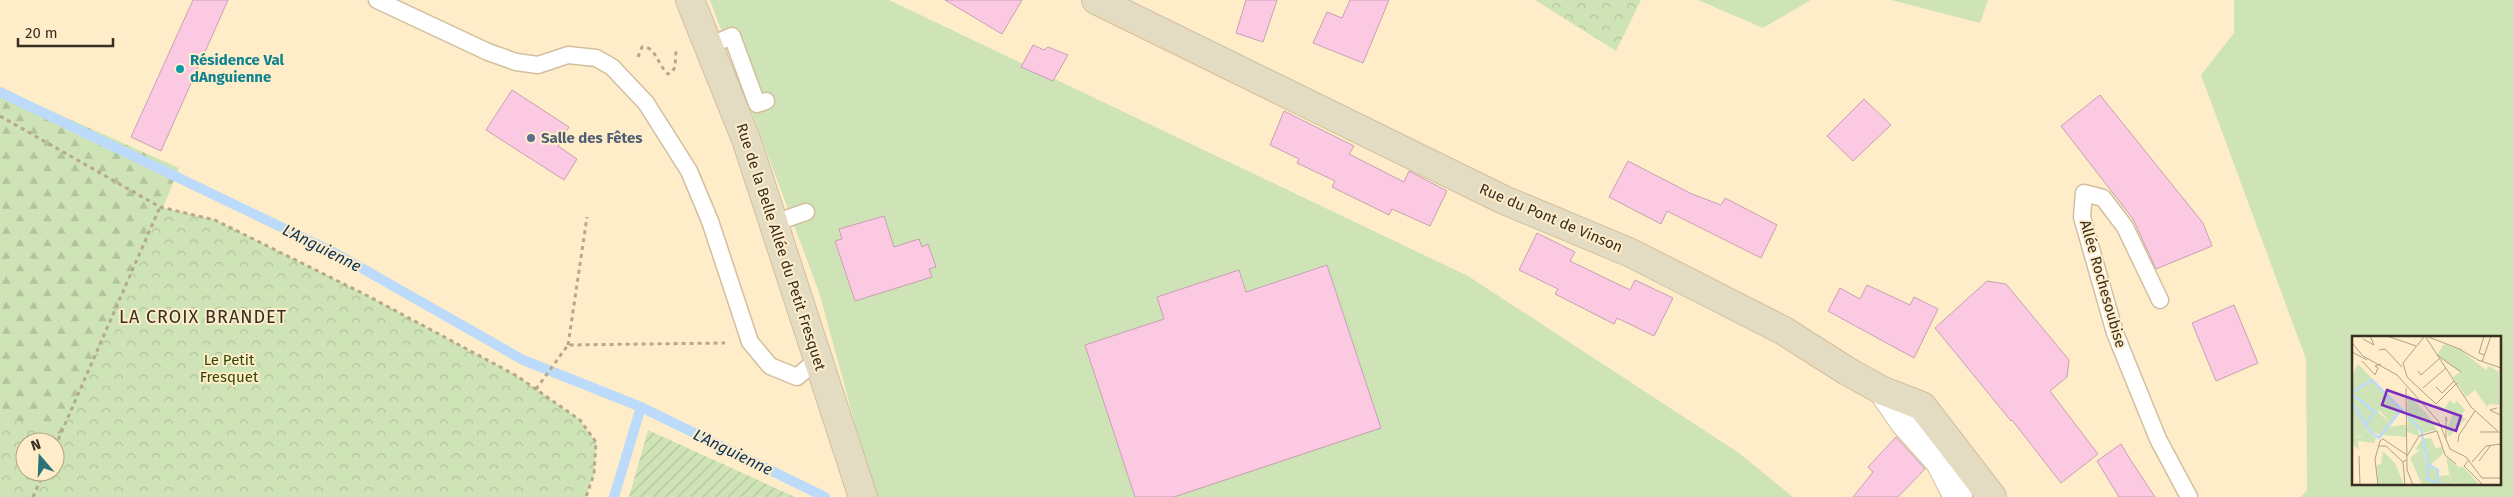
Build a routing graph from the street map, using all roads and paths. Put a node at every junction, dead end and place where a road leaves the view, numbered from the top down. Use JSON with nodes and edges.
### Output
{"nodes":[{"id":1,"x":377,"y":0,"type":"edge"},
{"id":2,"x":690,"y":0,"type":"edge"},
{"id":3,"x":1096,"y":0,"type":"edge"},
{"id":4,"x":706,"y":39,"type":"junction"},
{"id":5,"x":634,"y":87,"type":"junction"},
{"id":6,"x":766,"y":101,"type":"dead end"},
{"id":7,"x":0,"y":116,"type":"edge"},
{"id":8,"x":160,"y":207,"type":"junction"},
{"id":9,"x":806,"y":212,"type":"dead end"},
{"id":10,"x":587,"y":217,"type":"dead end"},
{"id":11,"x":774,"y":223,"type":"junction"},
{"id":12,"x":2160,"y":300,"type":"dead end"},
{"id":13,"x":750,"y":342,"type":"junction"},
{"id":14,"x":568,"y":345,"type":"junction"},
{"id":15,"x":818,"y":359,"type":"junction"},
{"id":16,"x":536,"y":388,"type":"junction"},
{"id":17,"x":1883,"y":391,"type":"junction"},
{"id":18,"x":62,"y":432,"type":"edge"},
{"id":19,"x":40,"y":482,"type":"edge"},
{"id":20,"x":33,"y":497,"type":"edge"},
{"id":21,"x":586,"y":497,"type":"edge"},
{"id":22,"x":863,"y":497,"type":"edge"},
{"id":23,"x":1958,"y":497,"type":"edge"},
{"id":24,"x":1992,"y":497,"type":"edge"},
{"id":25,"x":2189,"y":497,"type":"edge"}],
"edges":[{"from":1,"to":5,"type":"lane"},
{"from":2,"to":4,"type":"street","name":"Rue de la Belle Allée du Petit Fresquet"},
{"from":3,"to":17,"type":"street","name":"Rue du Pont de Vinson"},
{"from":4,"to":5,"type":"path"},
{"from":4,"to":6,"type":"lane"},
{"from":4,"to":11,"type":"street","name":"Rue de la Belle Allée du Petit Fresquet"},
{"from":5,"to":13,"type":"lane"},
{"from":7,"to":8,"type":"path"},
{"from":8,"to":16,"type":"path"},
{"from":8,"to":18,"type":"path"},
{"from":9,"to":11,"type":"lane"},
{"from":10,"to":14,"type":"path"},
{"from":11,"to":15,"type":"street","name":"Rue de la Belle Allée du Petit Fresquet"},
{"from":12,"to":25,"type":"lane","name":"Allée Rochesoubise"},
{"from":13,"to":14,"type":"path"},
{"from":13,"to":15,"type":"lane"},
{"from":14,"to":16,"type":"path"},
{"from":15,"to":22,"type":"street","name":"Rue de la Belle Allée du Petit Fresquet"},
{"from":16,"to":21,"type":"path"},
{"from":17,"to":23,"type":"street","name":"Rue du Pont de Vinson"},
{"from":17,"to":24,"type":"street"},
{"from":19,"to":20,"type":"path"}]}
